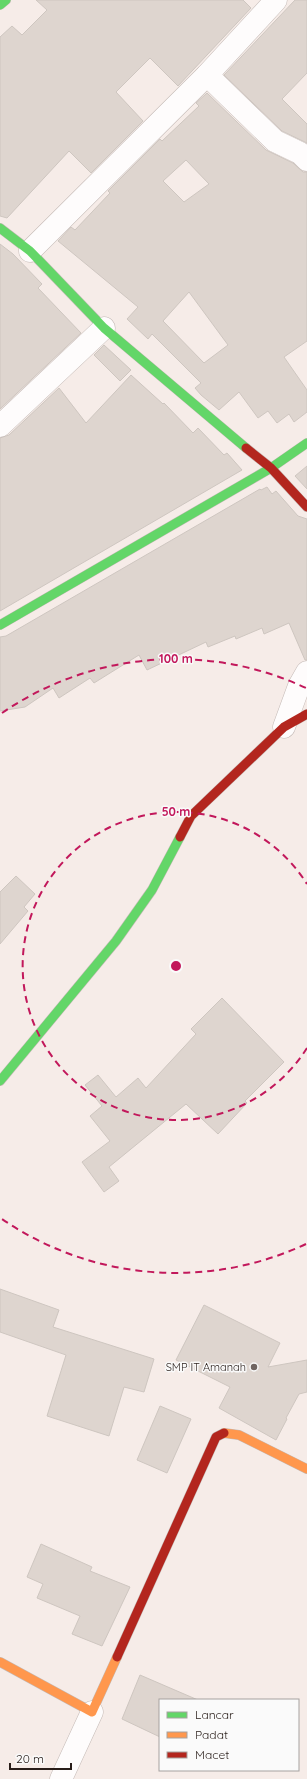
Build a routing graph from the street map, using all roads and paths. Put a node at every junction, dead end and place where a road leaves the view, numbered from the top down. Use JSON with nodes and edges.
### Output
{"nodes":[{"id":1,"x":6,"y":0,"type":"edge"},
{"id":2,"x":276,"y":0,"type":"edge"},
{"id":3,"x":0,"y":5,"type":"edge"},
{"id":4,"x":208,"y":75,"type":"junction"},
{"id":5,"x":307,"y":160,"type":"edge"},
{"id":6,"x":0,"y":228,"type":"edge"},
{"id":7,"x":30,"y":252,"type":"junction"},
{"id":8,"x":104,"y":328,"type":"junction"},
{"id":9,"x":0,"y":426,"type":"edge"},
{"id":10,"x":307,"y":443,"type":"edge"},
{"id":11,"x":271,"y":468,"type":"junction"},
{"id":12,"x":307,"y":507,"type":"edge"},
{"id":13,"x":0,"y":625,"type":"edge"},
{"id":14,"x":307,"y":672,"type":"edge"},
{"id":15,"x":307,"y":714,"type":"edge"},
{"id":16,"x":284,"y":727,"type":"junction"},
{"id":17,"x":0,"y":1081,"type":"edge"},
{"id":18,"x":307,"y":1469,"type":"edge"},
{"id":19,"x":0,"y":1662,"type":"edge"},
{"id":20,"x":92,"y":1712,"type":"junction"},
{"id":21,"x":61,"y":1779,"type":"edge"}],
"edges":[{"from":1,"to":3,"type":"main road"},
{"from":2,"to":4,"type":"street"},
{"from":4,"to":5,"type":"street"},
{"from":4,"to":7,"type":"street"},
{"from":6,"to":7,"type":"main road"},
{"from":7,"to":8,"type":"main road"},
{"from":8,"to":9,"type":"street"},
{"from":8,"to":11,"type":"main road"},
{"from":10,"to":11,"type":"main road"},
{"from":11,"to":12,"type":"main road"},
{"from":11,"to":13,"type":"main road"},
{"from":14,"to":16,"type":"street"},
{"from":15,"to":16,"type":"main road"},
{"from":16,"to":17,"type":"main road"},
{"from":18,"to":20,"type":"main road"},
{"from":19,"to":20,"type":"main road"},
{"from":20,"to":21,"type":"street"}]}
